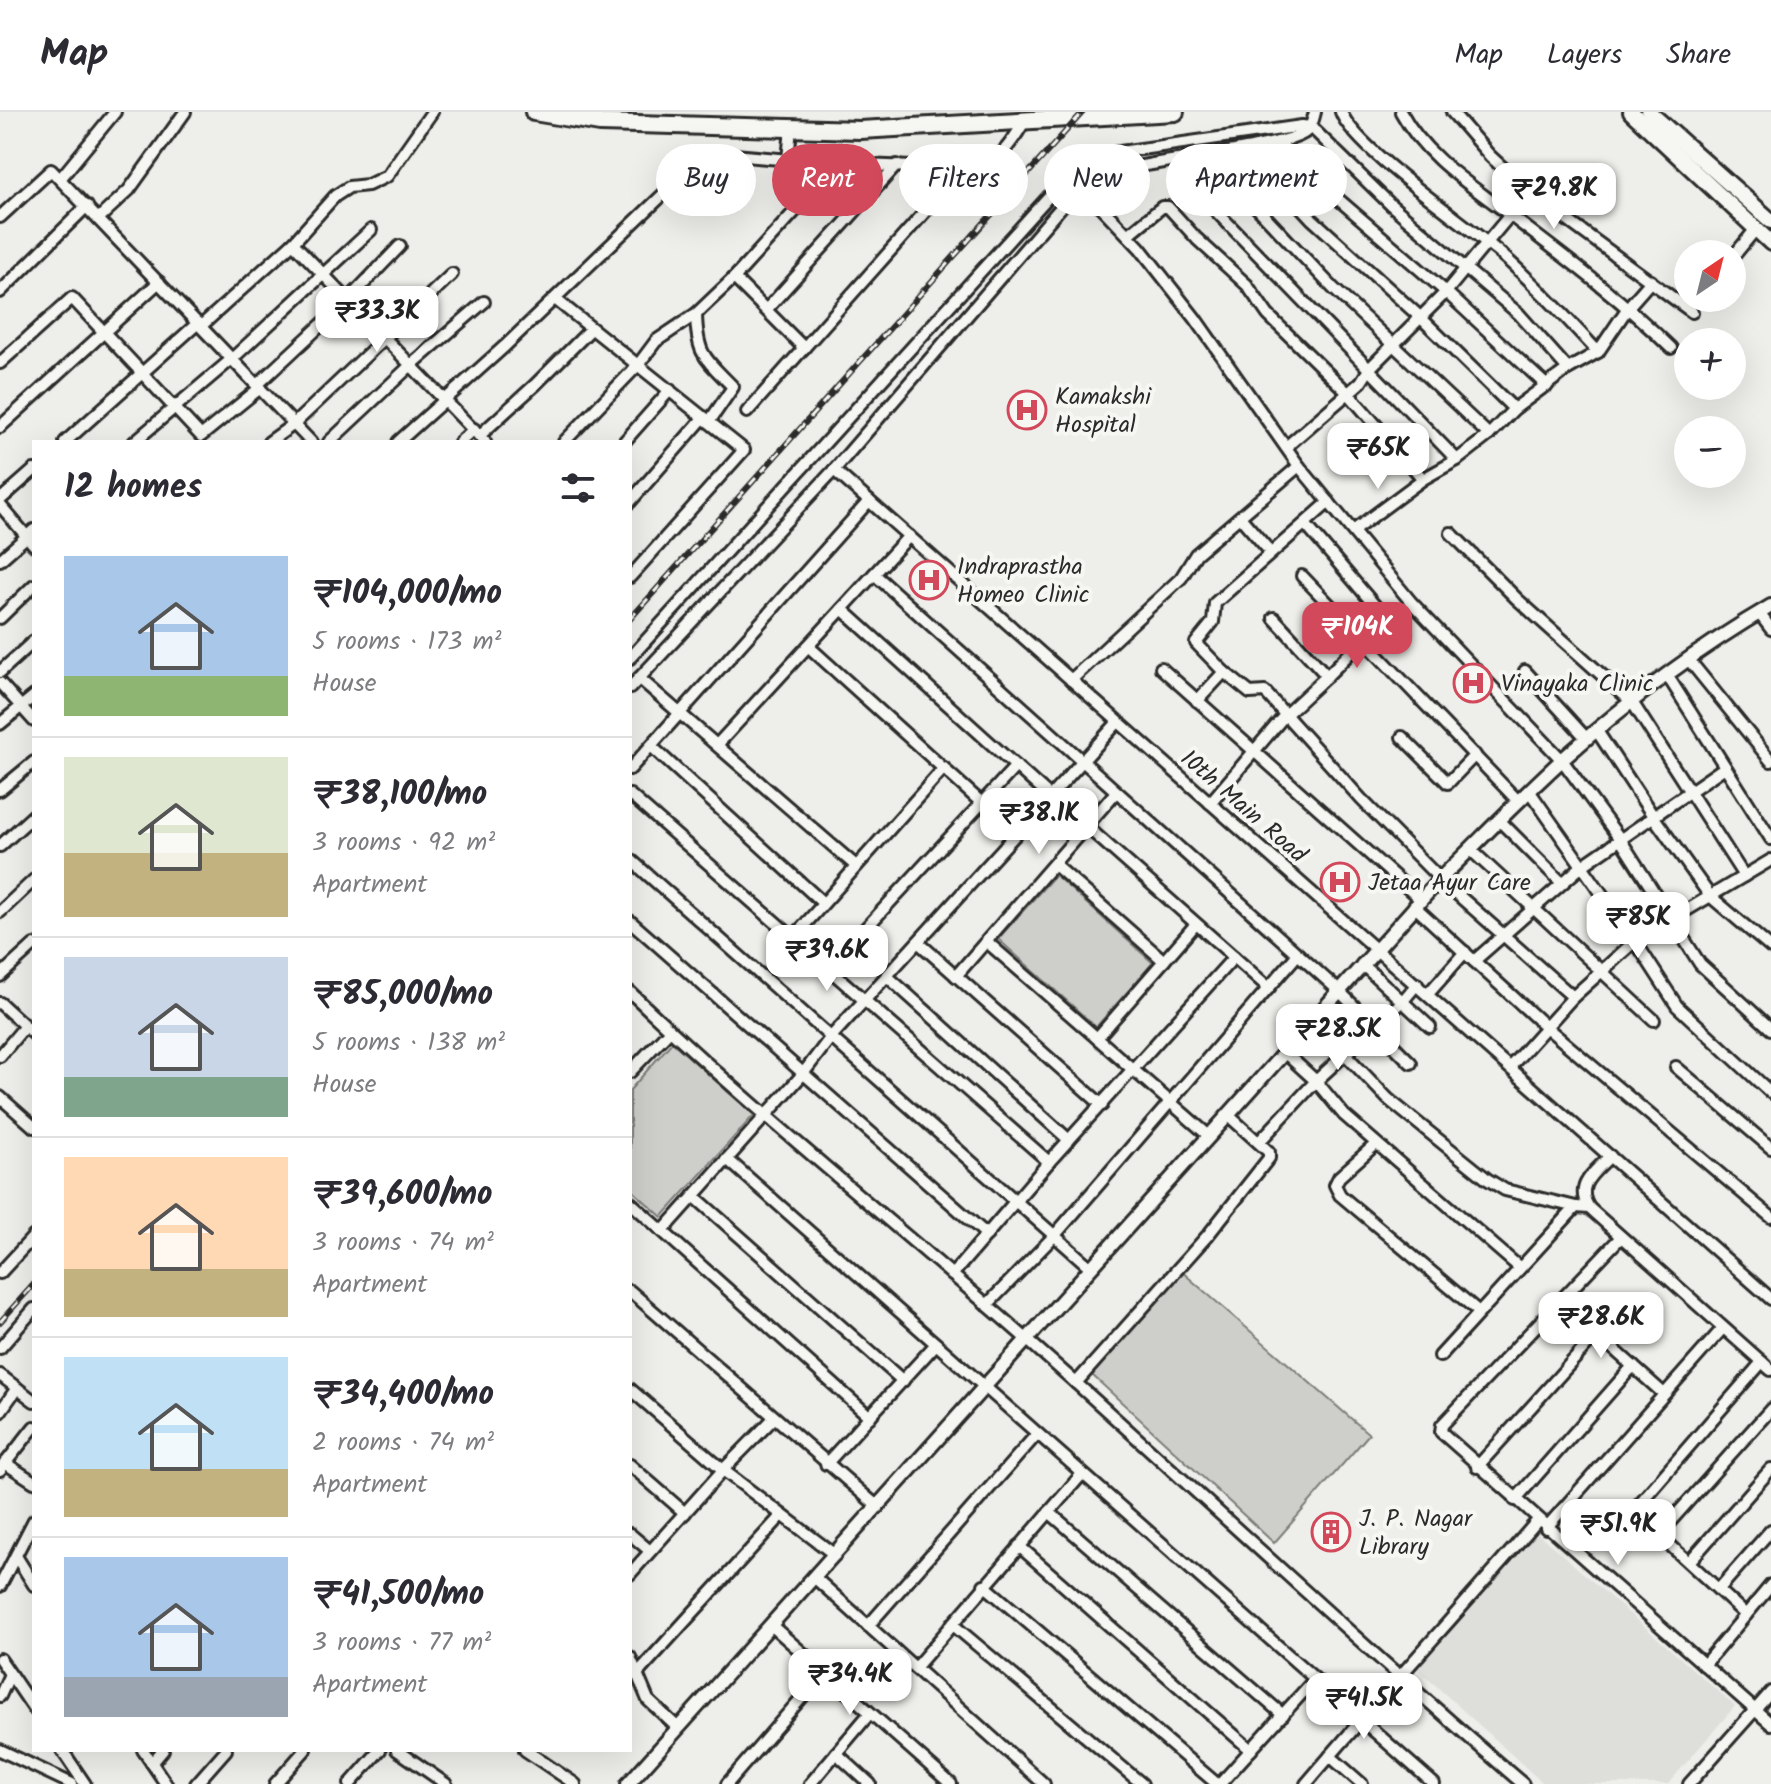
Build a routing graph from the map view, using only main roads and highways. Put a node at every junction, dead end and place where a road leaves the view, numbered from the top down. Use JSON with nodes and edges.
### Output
{"nodes":[{"id":1,"x":534,"y":112,"type":"edge"},
{"id":2,"x":597,"y":112,"type":"edge"},
{"id":3,"x":1175,"y":112,"type":"edge"},
{"id":4,"x":1631,"y":112,"type":"edge"},
{"id":5,"x":1649,"y":112,"type":"edge"},
{"id":6,"x":630,"y":124,"type":"junction"},
{"id":7,"x":1771,"y":221,"type":"edge"},
{"id":8,"x":1771,"y":243,"type":"edge"}],
"edges":[{"from":1,"to":6,"type":"main road"},
{"from":2,"to":6,"type":"main road"},
{"from":3,"to":6,"type":"main road"},
{"from":4,"to":8,"type":"main road"},
{"from":5,"to":7,"type":"main road"}]}
